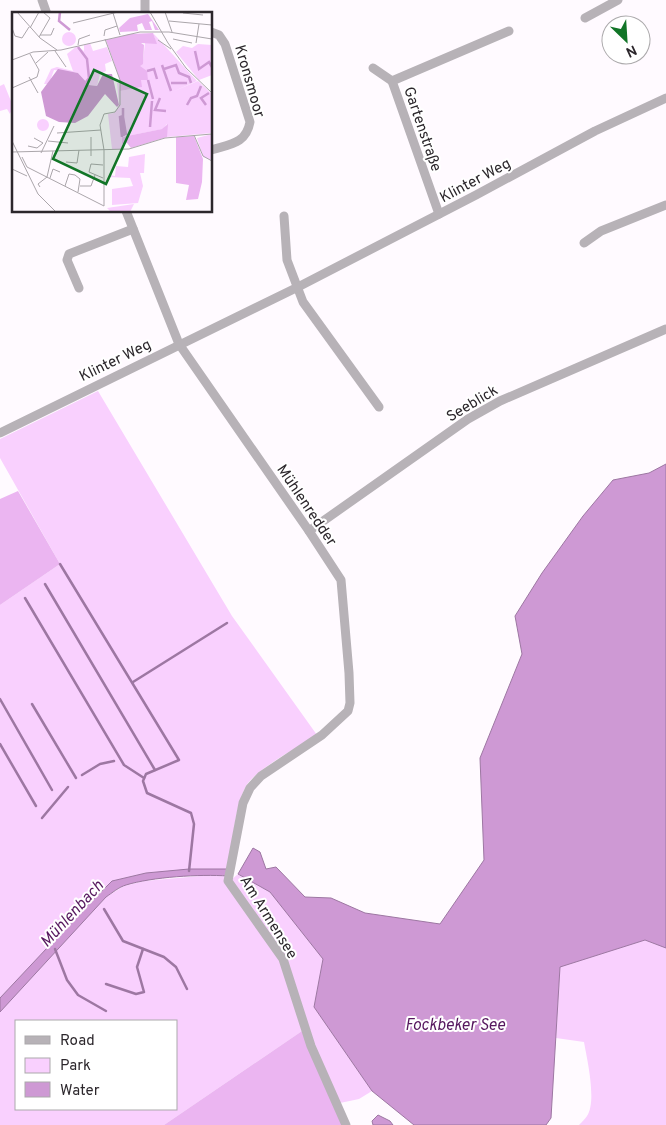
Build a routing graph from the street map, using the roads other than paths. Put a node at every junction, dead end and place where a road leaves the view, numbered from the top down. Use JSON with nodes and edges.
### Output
{"nodes":[{"id":1,"x":42,"y":0,"type":"edge"},
{"id":2,"x":618,"y":0,"type":"edge"},
{"id":3,"x":46,"y":12,"type":"edge"},
{"id":4,"x":585,"y":18,"type":"dead end"},
{"id":5,"x":509,"y":31,"type":"dead end"},
{"id":6,"x":212,"y":32,"type":"edge"},
{"id":7,"x":373,"y":68,"type":"dead end"},
{"id":8,"x":392,"y":81,"type":"junction"},
{"id":9,"x":666,"y":98,"type":"edge"},
{"id":10,"x":212,"y":150,"type":"edge"},
{"id":11,"x":666,"y":205,"type":"edge"},
{"id":12,"x":126,"y":212,"type":"edge"},
{"id":13,"x":439,"y":214,"type":"junction"},
{"id":14,"x":284,"y":216,"type":"dead end"},
{"id":15,"x":133,"y":229,"type":"junction"},
{"id":16,"x":584,"y":244,"type":"dead end"},
{"id":17,"x":298,"y":287,"type":"junction"},
{"id":18,"x":79,"y":288,"type":"dead end"},
{"id":19,"x":666,"y":329,"type":"edge"},
{"id":20,"x":179,"y":344,"type":"junction"},
{"id":21,"x":379,"y":407,"type":"dead end"},
{"id":22,"x":0,"y":433,"type":"edge"},
{"id":23,"x":309,"y":531,"type":"junction"},
{"id":24,"x":350,"y":704,"type":"joint"},
{"id":25,"x":346,"y":1125,"type":"edge"}],
"edges":[{"from":1,"to":3,"type":"street"},
{"from":2,"to":4,"type":"street"},
{"from":5,"to":8,"type":"street","name":"Gartenstraße"},
{"from":6,"to":10,"type":"street","name":"Kronsmoor"},
{"from":7,"to":8,"type":"street","name":"Gartenstraße"},
{"from":8,"to":13,"type":"street","name":"Gartenstraße"},
{"from":9,"to":13,"type":"street","name":"Klinter Weg"},
{"from":11,"to":16,"type":"street"},
{"from":12,"to":15,"type":"street","name":"Mühlenredder"},
{"from":13,"to":17,"type":"street","name":"Klinter Weg"},
{"from":14,"to":17,"type":"street"},
{"from":15,"to":18,"type":"street"},
{"from":15,"to":20,"type":"street","name":"Mühlenredder"},
{"from":17,"to":20,"type":"street","name":"Klinter Weg"},
{"from":17,"to":21,"type":"street"},
{"from":19,"to":23,"type":"street","name":"Seeblick"},
{"from":20,"to":22,"type":"street","name":"Klinter Weg"},
{"from":20,"to":23,"type":"street","name":"Mühlenredder"},
{"from":23,"to":24,"type":"street","name":"Mühlenredder"},
{"from":24,"to":25,"type":"street","name":"Am Armensee"}]}
